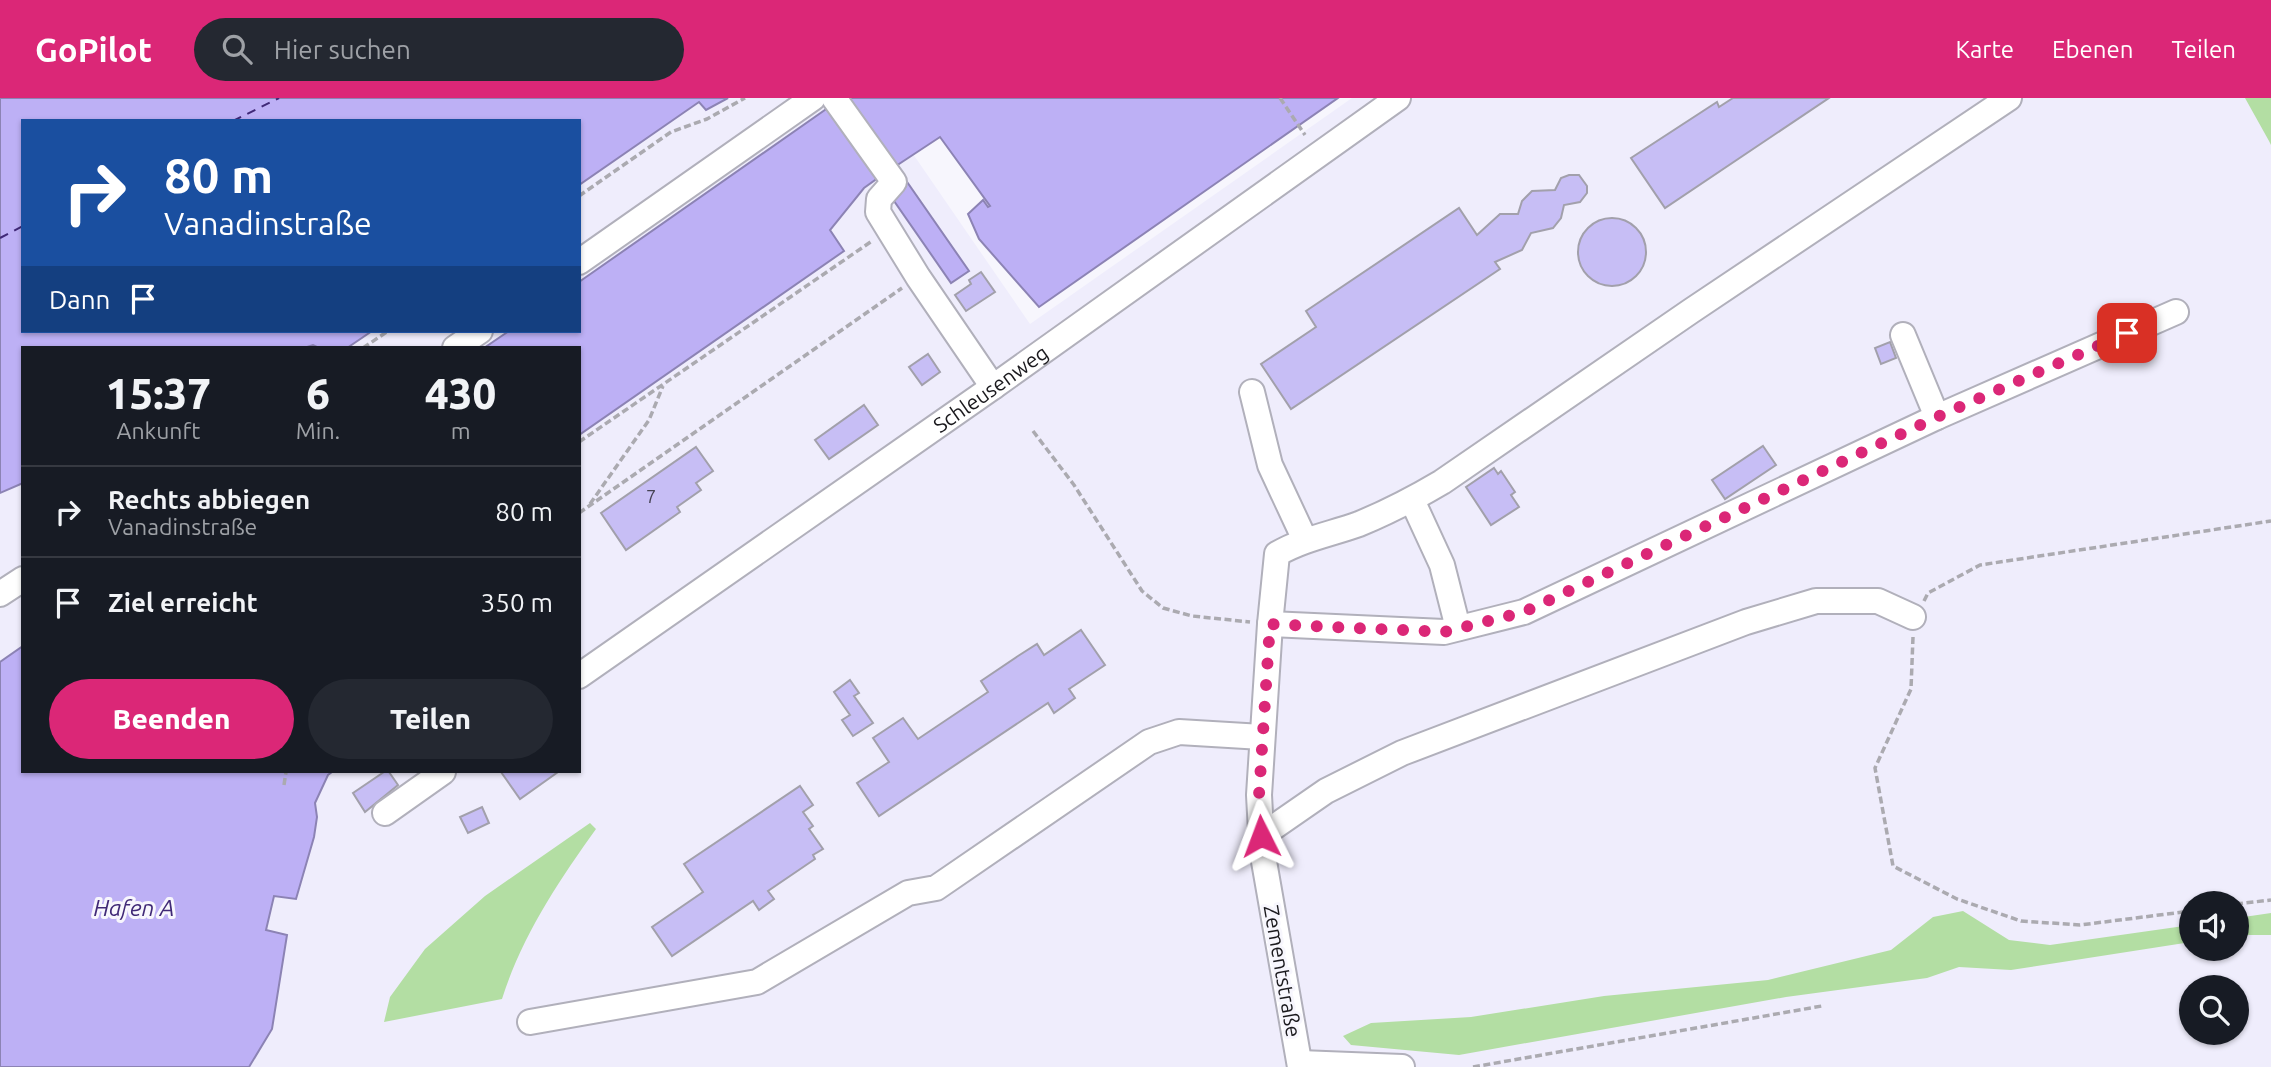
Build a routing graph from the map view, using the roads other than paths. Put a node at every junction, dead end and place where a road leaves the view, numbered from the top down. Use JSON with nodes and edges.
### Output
{"nodes":[{"id":1,"x":1398,"y":98,"type":"edge"},
{"id":2,"x":2009,"y":98,"type":"edge"},
{"id":3,"x":828,"y":99,"type":"edge"},
{"id":4,"x":581,"y":260,"type":"edge"},
{"id":5,"x":2176,"y":312,"type":"dead end"},
{"id":6,"x":477,"y":333,"type":"edge"},
{"id":7,"x":1903,"y":335,"type":"dead end"},
{"id":8,"x":458,"y":346,"type":"edge"},
{"id":9,"x":993,"y":387,"type":"junction"},
{"id":10,"x":1252,"y":391,"type":"dead end"},
{"id":11,"x":1937,"y":417,"type":"junction"},
{"id":12,"x":1412,"y":500,"type":"junction"},
{"id":13,"x":1305,"y":540,"type":"junction"},
{"id":14,"x":21,"y":580,"type":"edge"},
{"id":15,"x":0,"y":594,"type":"edge"},
{"id":16,"x":1913,"y":617,"type":"road end"},
{"id":17,"x":1270,"y":624,"type":"junction"},
{"id":18,"x":1458,"y":628,"type":"junction"},
{"id":19,"x":581,"y":675,"type":"edge"},
{"id":20,"x":1262,"y":737,"type":"junction"},
{"id":21,"x":442,"y":773,"type":"edge"},
{"id":22,"x":385,"y":813,"type":"dead end"},
{"id":23,"x":1261,"y":836,"type":"junction"},
{"id":24,"x":530,"y":1022,"type":"dead end"},
{"id":25,"x":1300,"y":1065,"type":"edge"},
{"id":26,"x":1402,"y":1067,"type":"edge"}],
"edges":[{"from":1,"to":9,"type":"street","name":"Schleusenweg"},
{"from":2,"to":12,"type":"street"},
{"from":3,"to":4,"type":"street"},
{"from":3,"to":9,"type":"street"},
{"from":5,"to":11,"type":"street"},
{"from":6,"to":8,"type":"street"},
{"from":7,"to":11,"type":"street"},
{"from":9,"to":19,"type":"street","name":"Schleusenweg"},
{"from":10,"to":13,"type":"street"},
{"from":11,"to":18,"type":"street"},
{"from":12,"to":13,"type":"street"},
{"from":12,"to":18,"type":"street"},
{"from":13,"to":17,"type":"street","name":"Zementstraße"},
{"from":14,"to":15,"type":"street"},
{"from":16,"to":23,"type":"street"},
{"from":17,"to":18,"type":"street"},
{"from":17,"to":20,"type":"street","name":"Zementstraße"},
{"from":20,"to":23,"type":"street","name":"Zementstraße"},
{"from":20,"to":24,"type":"street"},
{"from":21,"to":22,"type":"street"},
{"from":23,"to":25,"type":"street","name":"Zementstraße"},
{"from":25,"to":26,"type":"street"}]}
